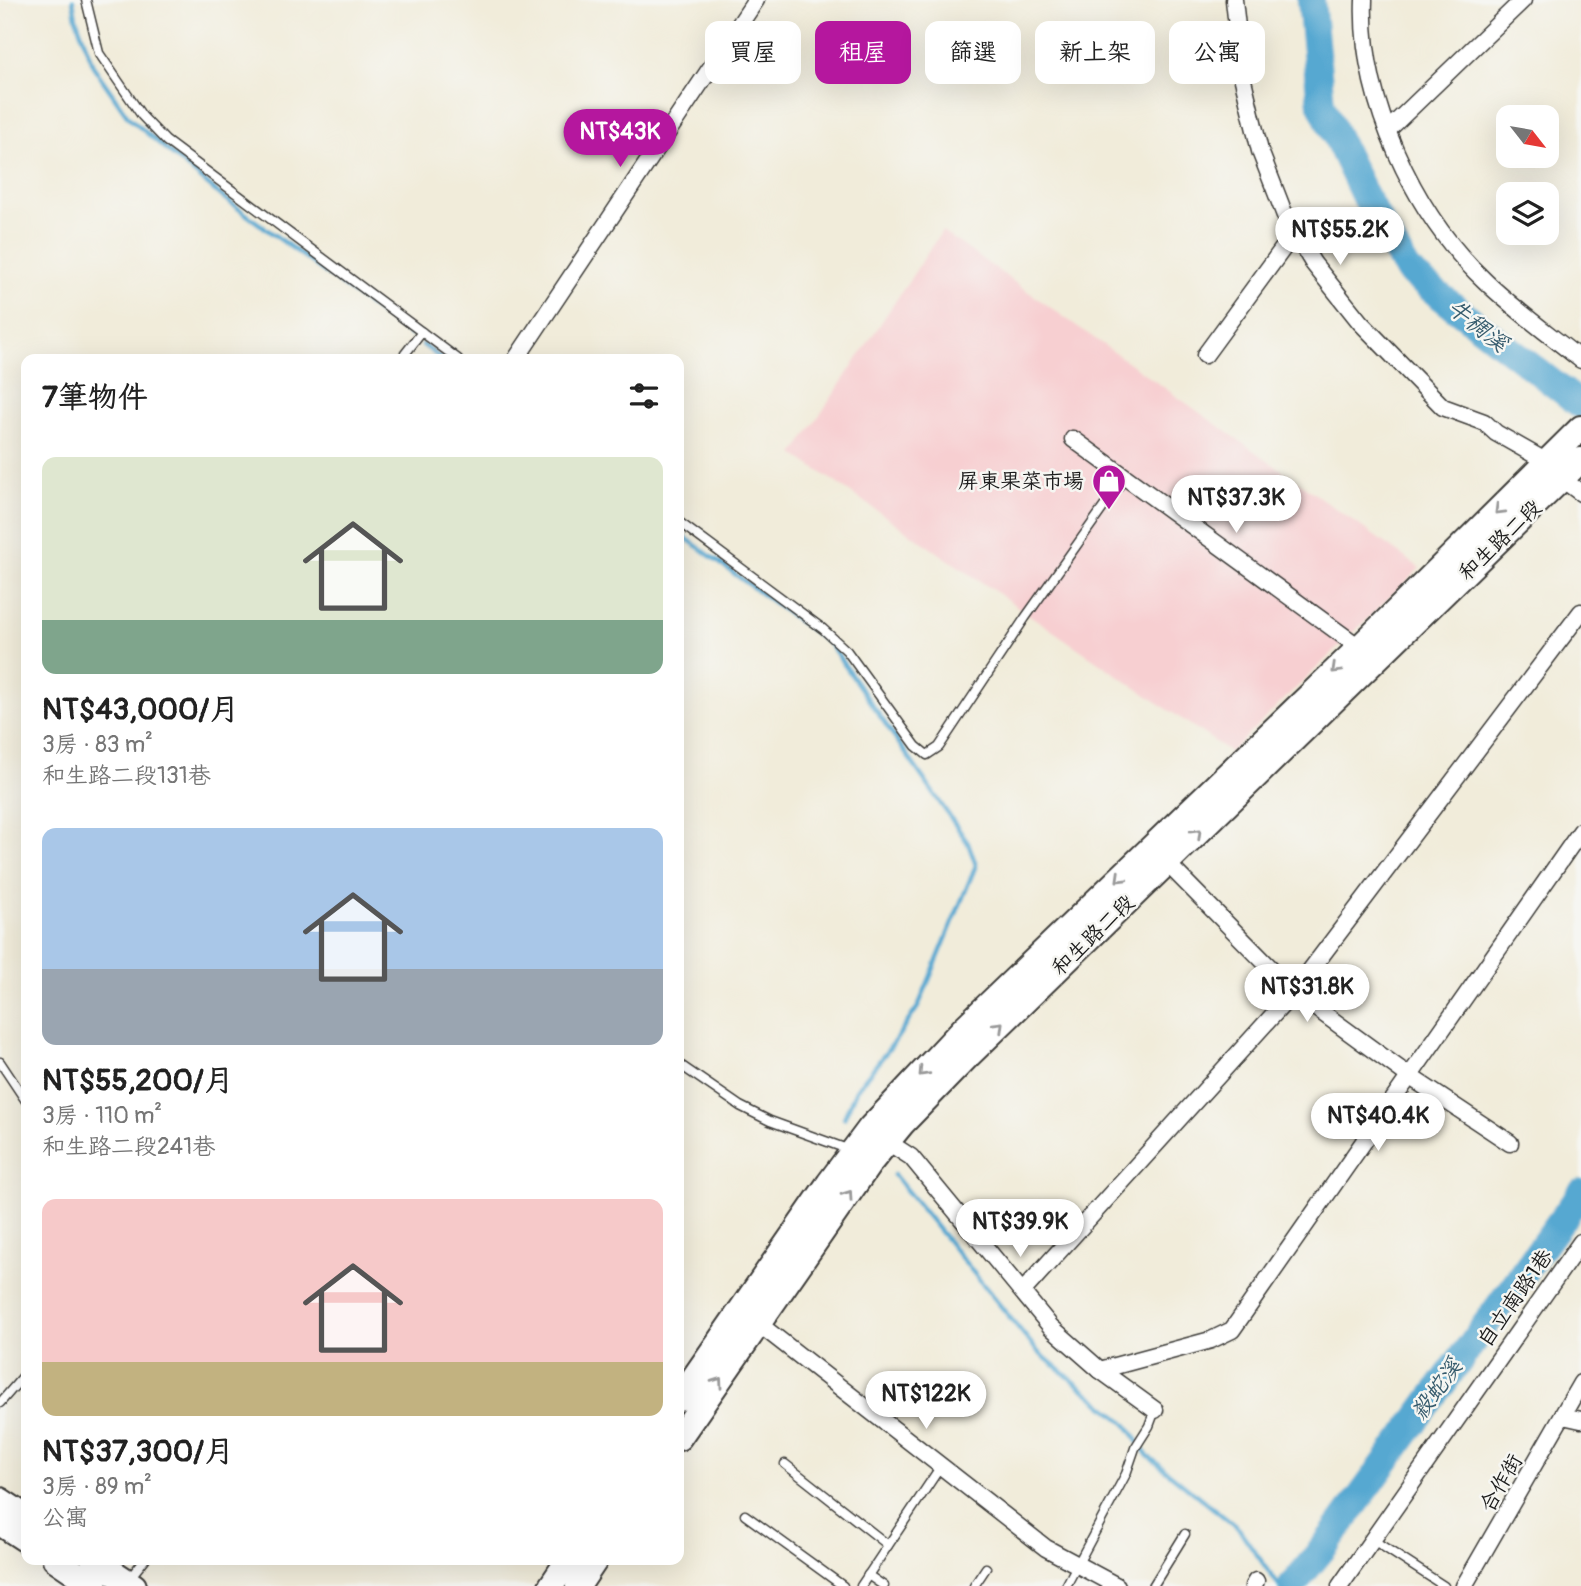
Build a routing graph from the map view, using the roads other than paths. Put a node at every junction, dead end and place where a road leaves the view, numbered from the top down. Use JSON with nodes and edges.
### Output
{"nodes":[{"id":1,"x":86,"y":0,"type":"edge"},
{"id":2,"x":755,"y":0,"type":"edge"},
{"id":3,"x":1234,"y":0,"type":"edge"},
{"id":4,"x":1364,"y":0,"type":"edge"},
{"id":5,"x":1523,"y":0,"type":"edge"},
{"id":6,"x":1388,"y":130,"type":"junction"},
{"id":7,"x":1294,"y":232,"type":"junction"},
{"id":8,"x":422,"y":332,"type":"junction"},
{"id":9,"x":405,"y":354,"type":"edge"},
{"id":10,"x":451,"y":354,"type":"edge"},
{"id":11,"x":519,"y":354,"type":"edge"},
{"id":12,"x":1205,"y":355,"type":"dead end"},
{"id":13,"x":1581,"y":360,"type":"edge"},
{"id":14,"x":1581,"y":428,"type":"edge"},
{"id":15,"x":1073,"y":439,"type":"dead end"},
{"id":16,"x":1568,"y":473,"type":"edge"},
{"id":17,"x":1126,"y":477,"type":"junction"},
{"id":18,"x":684,"y":526,"type":"edge"},
{"id":19,"x":1581,"y":612,"type":"edge"},
{"id":20,"x":1368,"y":654,"type":"junction"},
{"id":21,"x":1581,"y":831,"type":"edge"},
{"id":22,"x":1159,"y":855,"type":"junction"},
{"id":23,"x":1294,"y":992,"type":"junction"},
{"id":24,"x":0,"y":1062,"type":"edge"},
{"id":25,"x":684,"y":1067,"type":"edge"},
{"id":26,"x":1409,"y":1076,"type":"junction"},
{"id":27,"x":21,"y":1094,"type":"edge"},
{"id":28,"x":878,"y":1135,"type":"junction"},
{"id":29,"x":1510,"y":1143,"type":"dead end"},
{"id":30,"x":862,"y":1157,"type":"junction"},
{"id":31,"x":1581,"y":1241,"type":"edge"},
{"id":32,"x":1023,"y":1291,"type":"junction"},
{"id":33,"x":759,"y":1324,"type":"junction"},
{"id":34,"x":1100,"y":1370,"type":"junction"},
{"id":35,"x":21,"y":1379,"type":"edge"},
{"id":36,"x":1581,"y":1383,"type":"edge"},
{"id":37,"x":684,"y":1392,"type":"edge"},
{"id":38,"x":0,"y":1403,"type":"edge"},
{"id":39,"x":1155,"y":1410,"type":"joint"},
{"id":40,"x":1563,"y":1416,"type":"junction"},
{"id":41,"x":1581,"y":1420,"type":"edge"},
{"id":42,"x":684,"y":1431,"type":"edge"},
{"id":43,"x":785,"y":1464,"type":"dead end"},
{"id":44,"x":941,"y":1466,"type":"junction"},
{"id":45,"x":1,"y":1507,"type":"edge"},
{"id":46,"x":21,"y":1515,"type":"edge"},
{"id":47,"x":744,"y":1515,"type":"dead end"},
{"id":48,"x":21,"y":1534,"type":"edge"},
{"id":49,"x":1185,"y":1534,"type":"dead end"},
{"id":50,"x":1373,"y":1540,"type":"junction"},
{"id":51,"x":888,"y":1545,"type":"junction"},
{"id":52,"x":66,"y":1565,"type":"edge"},
{"id":53,"x":141,"y":1565,"type":"edge"},
{"id":54,"x":565,"y":1565,"type":"edge"},
{"id":55,"x":592,"y":1565,"type":"edge"},
{"id":56,"x":1077,"y":1565,"type":"junction"},
{"id":57,"x":986,"y":1568,"type":"dead end"},
{"id":58,"x":868,"y":1575,"type":"junction"},
{"id":59,"x":91,"y":1578,"type":"edge"},
{"id":60,"x":130,"y":1584,"type":"edge"},
{"id":61,"x":551,"y":1586,"type":"edge"},
{"id":62,"x":578,"y":1586,"type":"edge"},
{"id":63,"x":843,"y":1586,"type":"edge"},
{"id":64,"x":861,"y":1586,"type":"edge"},
{"id":65,"x":884,"y":1586,"type":"edge"},
{"id":66,"x":974,"y":1586,"type":"edge"},
{"id":67,"x":1066,"y":1586,"type":"edge"},
{"id":68,"x":1117,"y":1586,"type":"edge"},
{"id":69,"x":1153,"y":1586,"type":"edge"},
{"id":70,"x":1340,"y":1586,"type":"edge"},
{"id":71,"x":1444,"y":1586,"type":"edge"},
{"id":72,"x":1464,"y":1586,"type":"edge"}],
"edges":[{"from":1,"to":8,"type":"lane"},
{"from":2,"to":11,"type":"street"},
{"from":3,"to":7,"type":"street"},
{"from":4,"to":6,"type":"street"},
{"from":5,"to":6,"type":"street"},
{"from":6,"to":13,"type":"street"},
{"from":7,"to":12,"type":"street"},
{"from":7,"to":16,"type":"street"},
{"from":8,"to":9,"type":"lane"},
{"from":8,"to":10,"type":"lane"},
{"from":14,"to":16,"type":"main road","name":"和生路二段"},
{"from":15,"to":17,"type":"street"},
{"from":16,"to":20,"type":"main road","name":"和生路二段"},
{"from":17,"to":18,"type":"lane"},
{"from":17,"to":20,"type":"street"},
{"from":19,"to":23,"type":"street"},
{"from":20,"to":22,"type":"main road","name":"和生路二段"},
{"from":21,"to":26,"type":"street"},
{"from":22,"to":23,"type":"street"},
{"from":22,"to":28,"type":"main road","name":"和生路二段"},
{"from":23,"to":26,"type":"street"},
{"from":23,"to":32,"type":"street"},
{"from":24,"to":27,"type":"lane"},
{"from":25,"to":30,"type":"lane"},
{"from":26,"to":29,"type":"street"},
{"from":26,"to":34,"type":"street"},
{"from":28,"to":30,"type":"main road","name":"和生路二段"},
{"from":28,"to":32,"type":"street"},
{"from":33,"to":30,"type":"main road","name":"和生路二段","one_way":true},
{"from":30,"to":37,"type":"main road","name":"和生路二段"},
{"from":31,"to":50,"type":"street","name":"自立南路1巷"},
{"from":32,"to":34,"type":"street"},
{"from":42,"to":33,"type":"main road","name":"和生路二段","one_way":true},
{"from":33,"to":44,"type":"street"},
{"from":34,"to":39,"type":"street"},
{"from":35,"to":38,"type":"lane"},
{"from":36,"to":40,"type":"street","name":"合作街"},
{"from":39,"to":56,"type":"lane"},
{"from":40,"to":41,"type":"street"},
{"from":40,"to":72,"type":"street","name":"合作街"},
{"from":43,"to":51,"type":"lane"},
{"from":44,"to":51,"type":"lane"},
{"from":44,"to":56,"type":"street"},
{"from":45,"to":46,"type":"main road"},
{"from":45,"to":48,"type":"main road"},
{"from":47,"to":63,"type":"lane"},
{"from":49,"to":69,"type":"lane"},
{"from":50,"to":70,"type":"street","name":"自立南路1巷"},
{"from":50,"to":71,"type":"lane"},
{"from":51,"to":58,"type":"lane"},
{"from":52,"to":59,"type":"main road"},
{"from":53,"to":60,"type":"lane"},
{"from":54,"to":61,"type":"main road"},
{"from":55,"to":62,"type":"main road"},
{"from":56,"to":67,"type":"lane"},
{"from":56,"to":68,"type":"street"},
{"from":57,"to":66,"type":"lane"},
{"from":58,"to":64,"type":"lane"},
{"from":58,"to":65,"type":"lane"},
{"from":59,"to":60,"type":"main road"}]}
